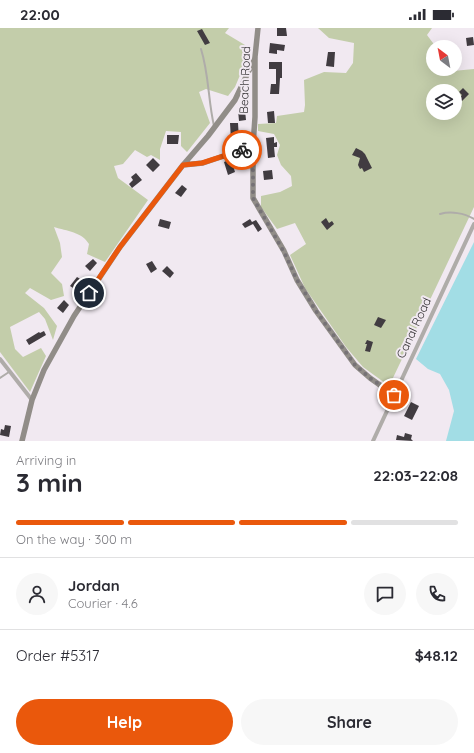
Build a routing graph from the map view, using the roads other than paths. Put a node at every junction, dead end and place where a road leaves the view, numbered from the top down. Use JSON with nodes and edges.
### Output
{"nodes":[{"id":1,"x":258,"y":28,"type":"edge"},
{"id":2,"x":201,"y":49,"type":"dead end"},
{"id":3,"x":255,"y":57,"type":"junction"},
{"id":4,"x":215,"y":127,"type":"junction"},
{"id":5,"x":253,"y":146,"type":"junction"},
{"id":6,"x":183,"y":165,"type":"junction"},
{"id":7,"x":440,"y":214,"type":"dead end"},
{"id":8,"x":474,"y":219,"type":"edge"},
{"id":9,"x":474,"y":224,"type":"edge"},
{"id":10,"x":0,"y":359,"type":"edge"},
{"id":11,"x":10,"y":372,"type":"junction"},
{"id":12,"x":0,"y":378,"type":"edge"},
{"id":13,"x":394,"y":395,"type":"junction"},
{"id":14,"x":32,"y":400,"type":"junction"},
{"id":15,"x":22,"y":441,"type":"edge"},
{"id":16,"x":373,"y":441,"type":"edge"}],
"edges":[{"from":1,"to":3,"type":"street","name":"Beach Road"},
{"from":2,"to":4,"type":"lane"},
{"from":3,"to":4,"type":"street"},
{"from":3,"to":5,"type":"street","name":"Beach Road"},
{"from":4,"to":6,"type":"street"},
{"from":5,"to":6,"type":"street"},
{"from":5,"to":13,"type":"street","name":"Beach Road"},
{"from":6,"to":14,"type":"street"},
{"from":7,"to":8,"type":"lane"},
{"from":9,"to":13,"type":"street","name":"Canal Road"},
{"from":10,"to":11,"type":"street"},
{"from":11,"to":12,"type":"lane"},
{"from":11,"to":14,"type":"street"},
{"from":13,"to":16,"type":"street","name":"Canal Road"},
{"from":14,"to":15,"type":"street"}]}
